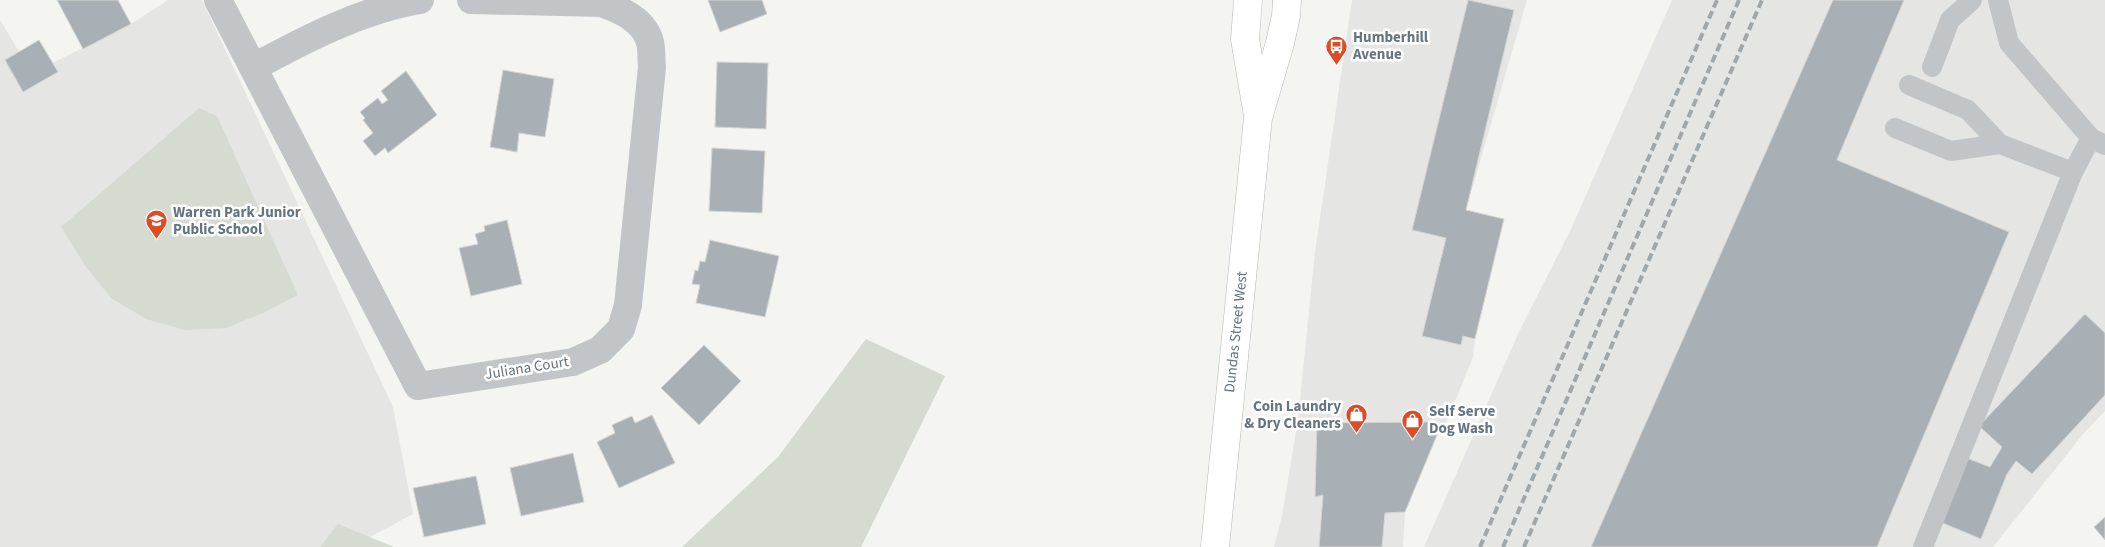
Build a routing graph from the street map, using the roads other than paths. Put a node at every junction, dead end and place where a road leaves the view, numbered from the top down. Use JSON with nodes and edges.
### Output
{"nodes":[{"id":1,"x":218,"y":0,"type":"edge"},
{"id":2,"x":420,"y":0,"type":"edge"},
{"id":3,"x":472,"y":0,"type":"edge"},
{"id":4,"x":1248,"y":0,"type":"edge"},
{"id":5,"x":1287,"y":0,"type":"edge"},
{"id":6,"x":1972,"y":0,"type":"edge"},
{"id":7,"x":1998,"y":0,"type":"edge"},
{"id":8,"x":254,"y":67,"type":"junction"},
{"id":9,"x":1932,"y":67,"type":"dead end"},
{"id":10,"x":1909,"y":85,"type":"dead end"},
{"id":11,"x":1258,"y":118,"type":"junction"},
{"id":12,"x":1895,"y":128,"type":"dead end"},
{"id":13,"x":2098,"y":142,"type":"edge"},
{"id":14,"x":2000,"y":144,"type":"junction"},
{"id":15,"x":2074,"y":172,"type":"junction"},
{"id":16,"x":1215,"y":547,"type":"edge"},
{"id":17,"x":1923,"y":547,"type":"edge"}],
"edges":[{"from":1,"to":8,"type":"street","name":"Juliana Court"},
{"from":2,"to":8,"type":"street"},
{"from":3,"to":8,"type":"street","name":"Juliana Court"},
{"from":4,"to":11,"type":"main road","name":"Dundas Street West"},
{"from":5,"to":11,"type":"main road","name":"Dundas Street West"},
{"from":6,"to":9,"type":"lane"},
{"from":7,"to":13,"type":"lane"},
{"from":10,"to":14,"type":"lane"},
{"from":11,"to":16,"type":"main road","name":"Dundas Street West"},
{"from":12,"to":14,"type":"lane"},
{"from":13,"to":15,"type":"lane"},
{"from":14,"to":15,"type":"lane"},
{"from":15,"to":17,"type":"lane"}]}
